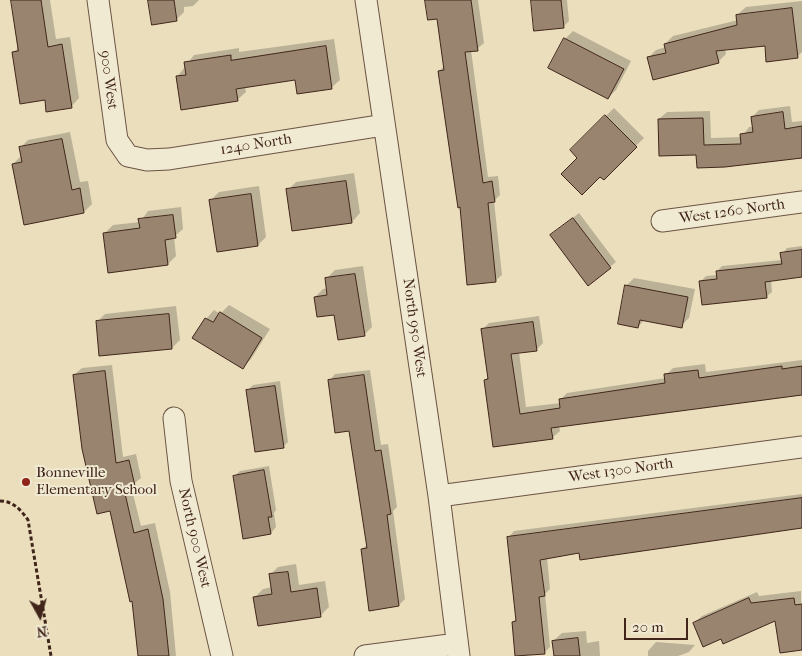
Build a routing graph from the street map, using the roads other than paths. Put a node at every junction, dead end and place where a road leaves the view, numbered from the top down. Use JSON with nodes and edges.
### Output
{"nodes":[{"id":1,"x":98,"y":0,"type":"edge"},
{"id":2,"x":366,"y":0,"type":"edge"},
{"id":3,"x":384,"y":125,"type":"junction"},
{"id":4,"x":128,"y":156,"type":"joint"},
{"id":5,"x":802,"y":202,"type":"edge"},
{"id":6,"x":662,"y":221,"type":"dead end"},
{"id":7,"x":174,"y":418,"type":"dead end"},
{"id":8,"x":802,"y":447,"type":"edge"},
{"id":9,"x":439,"y":496,"type":"junction"},
{"id":10,"x":458,"y":650,"type":"edge"},
{"id":11,"x":222,"y":656,"type":"edge"},
{"id":12,"x":365,"y":656,"type":"edge"}],
"edges":[{"from":1,"to":4,"type":"street","name":"900 West"},
{"from":2,"to":3,"type":"street","name":"North 950 West"},
{"from":3,"to":4,"type":"street","name":"1240 North"},
{"from":3,"to":9,"type":"street","name":"North 950 West"},
{"from":5,"to":6,"type":"street","name":"West 1260 North"},
{"from":7,"to":11,"type":"street","name":"North 900 West"},
{"from":8,"to":9,"type":"street","name":"West 1300 North"},
{"from":9,"to":10,"type":"street","name":"North 950 West"},
{"from":10,"to":12,"type":"street"}]}
